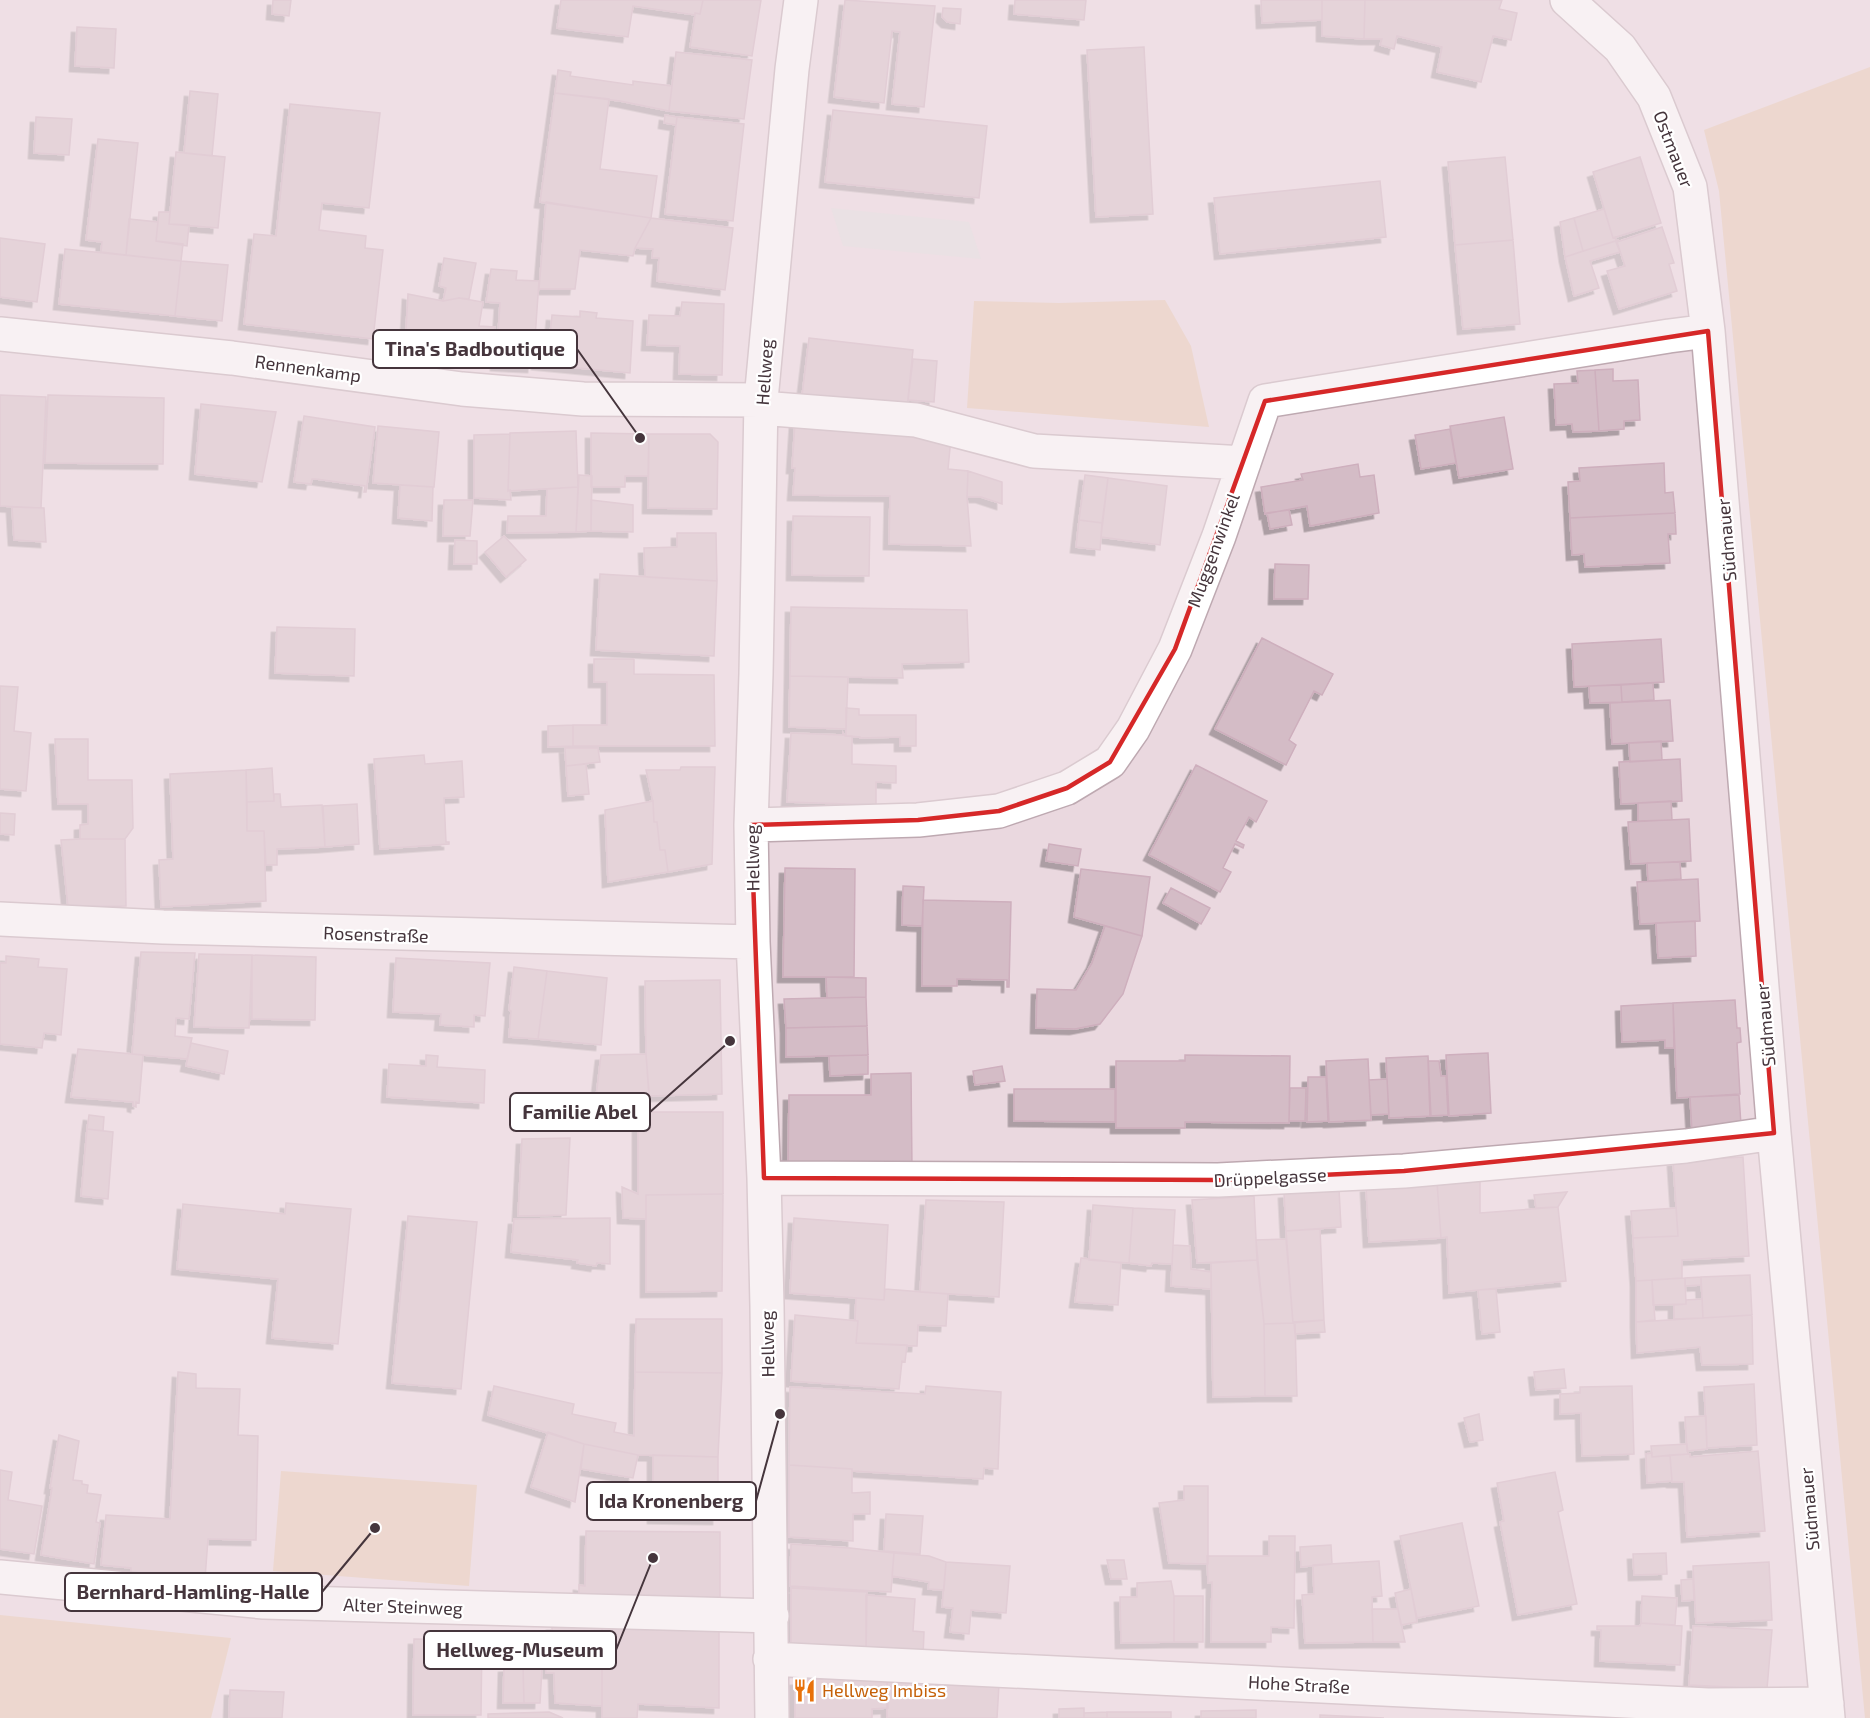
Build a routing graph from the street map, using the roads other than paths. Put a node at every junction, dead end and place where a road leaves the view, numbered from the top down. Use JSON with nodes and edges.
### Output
{"nodes":[{"id":1,"x":801,"y":0,"type":"edge"},
{"id":2,"x":1567,"y":0,"type":"edge"},
{"id":3,"x":1708,"y":331,"type":"junction"},
{"id":4,"x":0,"y":334,"type":"edge"},
{"id":5,"x":761,"y":404,"type":"junction"},
{"id":6,"x":1244,"y":463,"type":"junction"},
{"id":7,"x":751,"y":825,"type":"junction"},
{"id":8,"x":0,"y":919,"type":"edge"},
{"id":9,"x":753,"y":942,"type":"junction"},
{"id":10,"x":1774,"y":1133,"type":"junction"},
{"id":11,"x":764,"y":1178,"type":"junction"},
{"id":12,"x":0,"y":1577,"type":"edge"},
{"id":13,"x":772,"y":1616,"type":"junction"},
{"id":14,"x":770,"y":1659,"type":"junction"},
{"id":15,"x":1828,"y":1711,"type":"edge"},
{"id":16,"x":772,"y":1718,"type":"edge"}],
"edges":[{"from":1,"to":5,"type":"street","name":"Hellweg"},
{"from":2,"to":3,"type":"street","name":"Ostmauer"},
{"from":3,"to":6,"type":"street","name":"Muggenwinkel"},
{"from":3,"to":10,"type":"street","name":"Südmauer"},
{"from":4,"to":5,"type":"street","name":"Rennenkamp"},
{"from":5,"to":6,"type":"street","name":"Rennenkamp"},
{"from":5,"to":7,"type":"street","name":"Hellweg"},
{"from":6,"to":7,"type":"street","name":"Muggenwinkel"},
{"from":7,"to":9,"type":"street","name":"Hellweg"},
{"from":8,"to":9,"type":"street","name":"Rosenstraße"},
{"from":9,"to":11,"type":"street","name":"Hellweg"},
{"from":10,"to":11,"type":"street","name":"Drüppelgasse"},
{"from":10,"to":15,"type":"street","name":"Südmauer"},
{"from":11,"to":13,"type":"street","name":"Hellweg"},
{"from":12,"to":13,"type":"street","name":"Alter Steinweg"},
{"from":13,"to":14,"type":"street","name":"Hellweg"},
{"from":14,"to":15,"type":"street","name":"Hohe Straße"},
{"from":14,"to":16,"type":"street","name":"Hellweg"}]}
